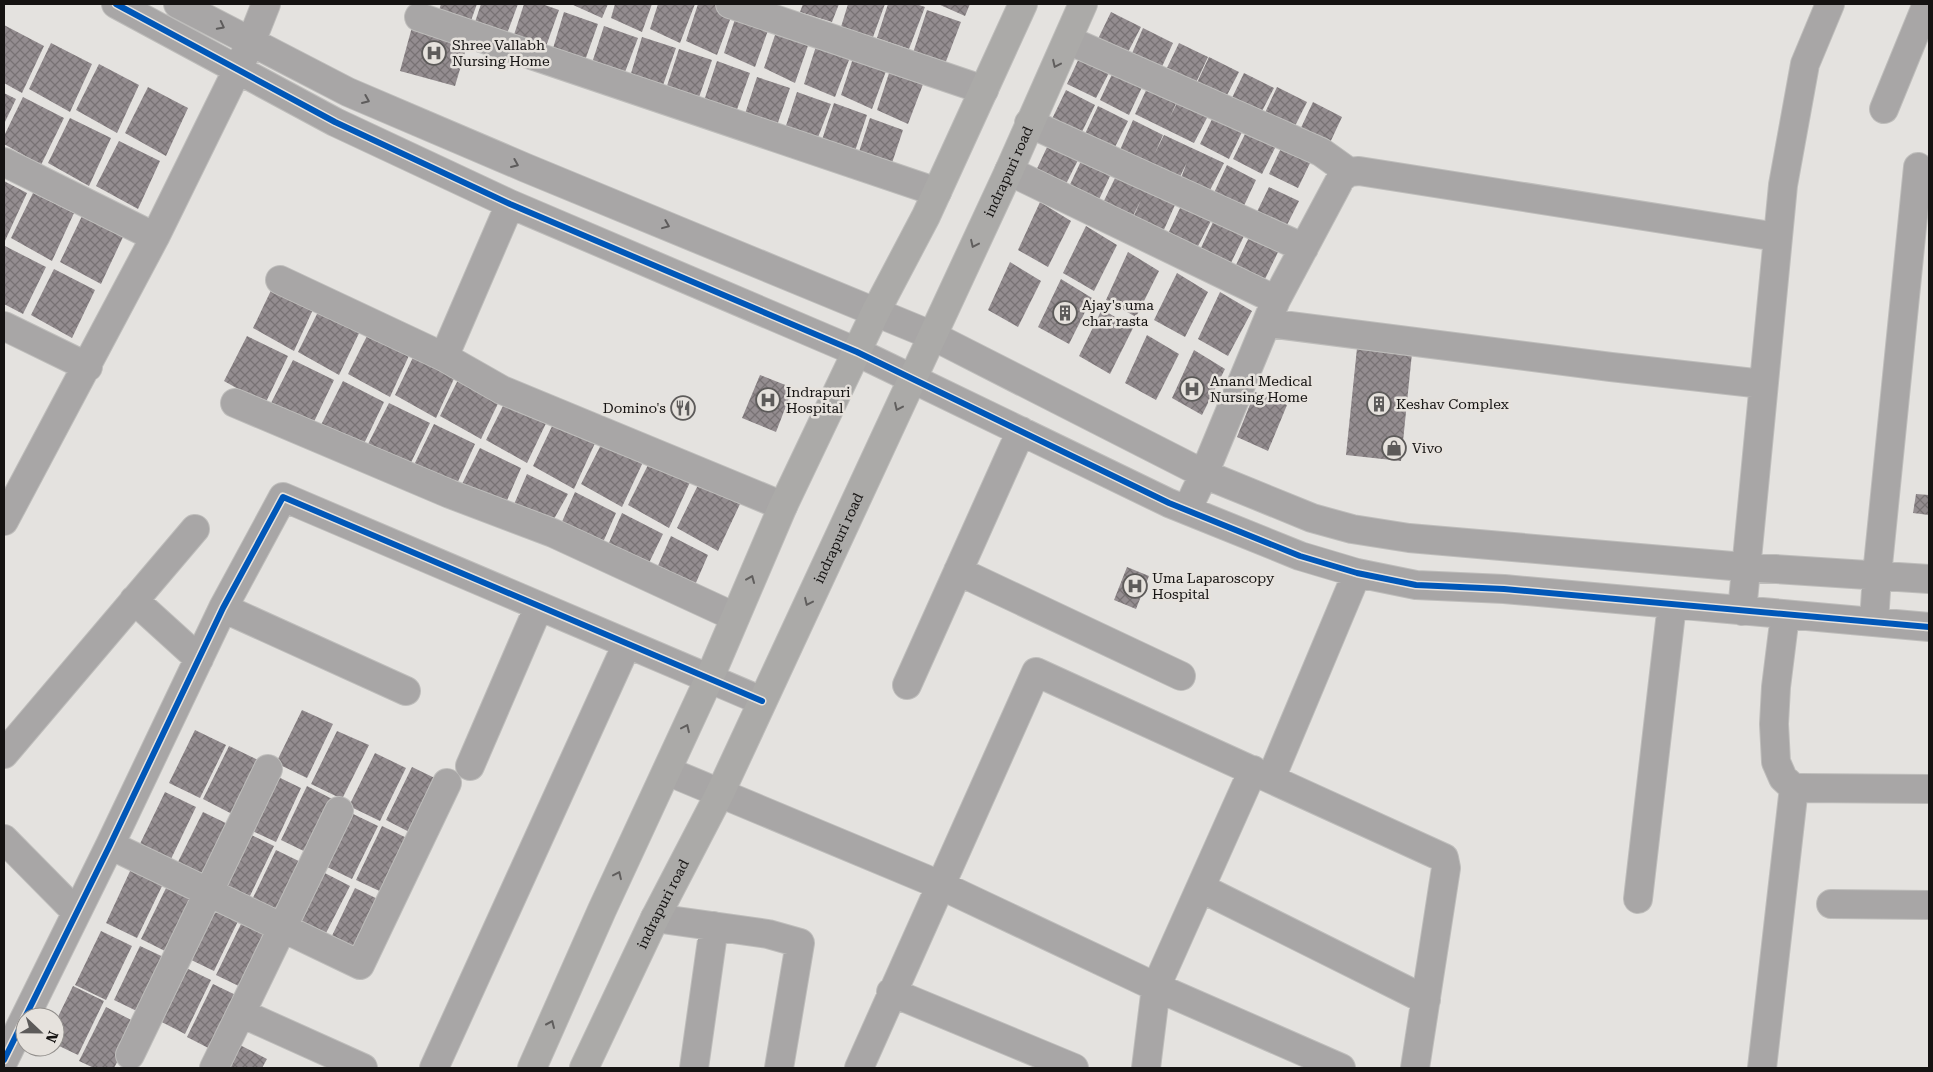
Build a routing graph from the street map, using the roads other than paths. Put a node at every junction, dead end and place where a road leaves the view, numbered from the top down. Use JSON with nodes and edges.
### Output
{"nodes":[{"id":1,"x":116,"y":4,"type":"edge"},
{"id":2,"x":178,"y":4,"type":"edge"},
{"id":3,"x":266,"y":4,"type":"edge"},
{"id":4,"x":730,"y":4,"type":"edge"},
{"id":5,"x":1023,"y":4,"type":"edge"},
{"id":6,"x":1083,"y":4,"type":"edge"},
{"id":7,"x":1830,"y":4,"type":"edge"},
{"id":8,"x":1927,"y":4,"type":"edge"},
{"id":9,"x":419,"y":17,"type":"dead end"},
{"id":10,"x":1068,"y":40,"type":"junction"},
{"id":11,"x":251,"y":42,"type":"junction"},
{"id":12,"x":238,"y":69,"type":"junction"},
{"id":13,"x":984,"y":90,"type":"junction"},
{"id":14,"x":1884,"y":109,"type":"dead end"},
{"id":15,"x":1029,"y":122,"type":"junction"},
{"id":16,"x":4,"y":162,"type":"edge"},
{"id":17,"x":1918,"y":166,"type":"dead end"},
{"id":18,"x":1008,"y":171,"type":"junction"},
{"id":19,"x":1349,"y":172,"type":"junction"},
{"id":20,"x":937,"y":192,"type":"junction"},
{"id":21,"x":510,"y":204,"type":"junction"},
{"id":22,"x":155,"y":237,"type":"junction"},
{"id":23,"x":1777,"y":237,"type":"junction"},
{"id":24,"x":1304,"y":248,"type":"junction"},
{"id":25,"x":280,"y":280,"type":"dead end"},
{"id":26,"x":876,"y":311,"type":"junction"},
{"id":27,"x":1272,"y":312,"type":"junction"},
{"id":28,"x":4,"y":326,"type":"edge"},
{"id":29,"x":930,"y":335,"type":"junction"},
{"id":30,"x":857,"y":352,"type":"junction"},
{"id":31,"x":444,"y":358,"type":"junction"},
{"id":32,"x":88,"y":367,"type":"junction"},
{"id":33,"x":911,"y":377,"type":"junction"},
{"id":34,"x":1763,"y":384,"type":"junction"},
{"id":35,"x":235,"y":403,"type":"dead end"},
{"id":36,"x":1021,"y":431,"type":"junction"},
{"id":37,"x":1204,"y":474,"type":"junction"},
{"id":38,"x":782,"y":506,"type":"junction"},
{"id":39,"x":1187,"y":510,"type":"junction"},
{"id":40,"x":4,"y":521,"type":"edge"},
{"id":41,"x":194,"y":529,"type":"dead end"},
{"id":42,"x":1505,"y":546,"type":"junction"},
{"id":43,"x":1744,"y":567,"type":"junction"},
{"id":44,"x":958,"y":571,"type":"junction"},
{"id":45,"x":1357,"y":573,"type":"junction"},
{"id":46,"x":1876,"y":575,"type":"junction"},
{"id":47,"x":1929,"y":579,"type":"edge"},
{"id":48,"x":1504,"y":589,"type":"junction"},
{"id":49,"x":134,"y":600,"type":"junction"},
{"id":50,"x":1672,"y":604,"type":"junction"},
{"id":51,"x":539,"y":606,"type":"junction"},
{"id":52,"x":223,"y":608,"type":"junction"},
{"id":53,"x":1742,"y":611,"type":"junction"},
{"id":54,"x":1785,"y":615,"type":"junction"},
{"id":55,"x":735,"y":617,"type":"junction"},
{"id":56,"x":1874,"y":622,"type":"junction"},
{"id":57,"x":1929,"y":627,"type":"edge"},
{"id":58,"x":627,"y":644,"type":"junction"},
{"id":59,"x":199,"y":659,"type":"junction"},
{"id":60,"x":1181,"y":676,"type":"dead end"},
{"id":61,"x":709,"y":679,"type":"junction"},
{"id":62,"x":907,"y":685,"type":"dead end"},
{"id":63,"x":406,"y":691,"type":"dead end"},
{"id":64,"x":762,"y":701,"type":"junction"},
{"id":65,"x":4,"y":754,"type":"edge"},
{"id":66,"x":470,"y":766,"type":"dead end"},
{"id":67,"x":268,"y":769,"type":"dead end"},
{"id":68,"x":667,"y":771,"type":"junction"},
{"id":69,"x":1262,"y":774,"type":"junction"},
{"id":70,"x":447,"y":784,"type":"dead end"},
{"id":71,"x":1929,"y":789,"type":"edge"},
{"id":72,"x":1796,"y":790,"type":"junction"},
{"id":73,"x":720,"y":793,"type":"junction"},
{"id":74,"x":339,"y":811,"type":"dead end"},
{"id":75,"x":4,"y":839,"type":"edge"},
{"id":76,"x":110,"y":846,"type":"junction"},
{"id":77,"x":940,"y":885,"type":"junction"},
{"id":78,"x":1201,"y":888,"type":"junction"},
{"id":79,"x":209,"y":892,"type":"junction"},
{"id":80,"x":1638,"y":899,"type":"dead end"},
{"id":81,"x":1831,"y":904,"type":"dead end"},
{"id":82,"x":1929,"y":905,"type":"edge"},
{"id":83,"x":76,"y":912,"type":"junction"},
{"id":84,"x":655,"y":918,"type":"junction"},
{"id":85,"x":714,"y":926,"type":"junction"},
{"id":86,"x":282,"y":928,"type":"junction"},
{"id":87,"x":1156,"y":987,"type":"junction"},
{"id":88,"x":892,"y":992,"type":"junction"},
{"id":89,"x":1426,"y":1000,"type":"junction"},
{"id":90,"x":241,"y":1013,"type":"junction"},
{"id":91,"x":130,"y":1055,"type":"dead end"},
{"id":92,"x":1289,"y":1057,"type":"edge"},
{"id":93,"x":4,"y":1060,"type":"edge"},
{"id":94,"x":214,"y":1068,"type":"edge"},
{"id":95,"x":363,"y":1068,"type":"edge"},
{"id":96,"x":434,"y":1068,"type":"edge"},
{"id":97,"x":532,"y":1068,"type":"edge"},
{"id":98,"x":584,"y":1068,"type":"edge"},
{"id":99,"x":694,"y":1068,"type":"edge"},
{"id":100,"x":779,"y":1068,"type":"edge"},
{"id":101,"x":859,"y":1068,"type":"edge"},
{"id":102,"x":1074,"y":1068,"type":"edge"},
{"id":103,"x":1146,"y":1068,"type":"edge"},
{"id":104,"x":1341,"y":1068,"type":"edge"},
{"id":105,"x":1415,"y":1068,"type":"edge"},
{"id":106,"x":1762,"y":1068,"type":"edge"}],
"edges":[{"from":1,"to":12,"type":"street"},
{"from":2,"to":11,"type":"street","one_way":true},
{"from":3,"to":11,"type":"street"},
{"from":4,"to":13,"type":"street"},
{"from":5,"to":13,"type":"main road"},
{"from":6,"to":10,"type":"main road","name":"indrapuri road"},
{"from":7,"to":23,"type":"street"},
{"from":8,"to":14,"type":"street"},
{"from":9,"to":20,"type":"street"},
{"from":10,"to":15,"type":"main road","name":"indrapuri road","one_way":true},
{"from":10,"to":19,"type":"street"},
{"from":11,"to":12,"type":"street"},
{"from":11,"to":26,"type":"street","one_way":true},
{"from":12,"to":21,"type":"street"},
{"from":12,"to":22,"type":"street"},
{"from":13,"to":20,"type":"main road"},
{"from":15,"to":18,"type":"main road","name":"indrapuri road"},
{"from":15,"to":24,"type":"street"},
{"from":16,"to":22,"type":"street"},
{"from":17,"to":46,"type":"street"},
{"from":18,"to":27,"type":"street"},
{"from":18,"to":29,"type":"main road","name":"indrapuri road","one_way":true},
{"from":19,"to":23,"type":"street"},
{"from":19,"to":24,"type":"street"},
{"from":20,"to":26,"type":"main road"},
{"from":21,"to":30,"type":"street"},
{"from":21,"to":31,"type":"street"},
{"from":22,"to":32,"type":"street"},
{"from":23,"to":34,"type":"street"},
{"from":24,"to":27,"type":"street"},
{"from":25,"to":31,"type":"street"},
{"from":26,"to":29,"type":"street"},
{"from":26,"to":30,"type":"main road"},
{"from":27,"to":34,"type":"street"},
{"from":27,"to":37,"type":"street"},
{"from":28,"to":32,"type":"street"},
{"from":29,"to":33,"type":"main road","name":"indrapuri road"},
{"from":29,"to":37,"type":"street"},
{"from":30,"to":33,"type":"street"},
{"from":30,"to":38,"type":"main road"},
{"from":31,"to":38,"type":"street"},
{"from":32,"to":40,"type":"street"},
{"from":33,"to":36,"type":"street"},
{"from":33,"to":64,"type":"main road","name":"indrapuri road","one_way":true},
{"from":34,"to":43,"type":"street"},
{"from":35,"to":55,"type":"street"},
{"from":36,"to":39,"type":"street"},
{"from":36,"to":44,"type":"street"},
{"from":37,"to":39,"type":"street"},
{"from":37,"to":42,"type":"street"},
{"from":55,"to":38,"type":"main road","one_way":true},
{"from":39,"to":45,"type":"street"},
{"from":41,"to":49,"type":"street"},
{"from":42,"to":43,"type":"street"},
{"from":42,"to":48,"type":"street"},
{"from":43,"to":46,"type":"street"},
{"from":43,"to":53,"type":"street"},
{"from":44,"to":60,"type":"street"},
{"from":44,"to":62,"type":"street"},
{"from":45,"to":48,"type":"street"},
{"from":45,"to":69,"type":"street"},
{"from":46,"to":47,"type":"street"},
{"from":46,"to":56,"type":"street"},
{"from":48,"to":50,"type":"street"},
{"from":49,"to":59,"type":"street"},
{"from":49,"to":65,"type":"street"},
{"from":50,"to":53,"type":"street"},
{"from":50,"to":80,"type":"street"},
{"from":51,"to":52,"type":"street"},
{"from":51,"to":58,"type":"street"},
{"from":51,"to":66,"type":"street"},
{"from":52,"to":59,"type":"street"},
{"from":52,"to":63,"type":"street"},
{"from":53,"to":54,"type":"street"},
{"from":54,"to":56,"type":"street"},
{"from":54,"to":72,"type":"street"},
{"from":55,"to":61,"type":"main road"},
{"from":56,"to":57,"type":"street"},
{"from":58,"to":61,"type":"street"},
{"from":58,"to":96,"type":"street"},
{"from":59,"to":76,"type":"street"},
{"from":61,"to":64,"type":"street"},
{"from":68,"to":61,"type":"main road","one_way":true},
{"from":64,"to":73,"type":"main road","name":"indrapuri road"},
{"from":67,"to":79,"type":"street"},
{"from":68,"to":73,"type":"street"},
{"from":97,"to":68,"type":"main road","one_way":true},
{"from":69,"to":77,"type":"street"},
{"from":69,"to":78,"type":"street"},
{"from":69,"to":89,"type":"street"},
{"from":70,"to":86,"type":"street"},
{"from":71,"to":72,"type":"street"},
{"from":72,"to":106,"type":"street"},
{"from":73,"to":77,"type":"street"},
{"from":73,"to":84,"type":"main road","name":"indrapuri road"},
{"from":74,"to":86,"type":"street"},
{"from":75,"to":83,"type":"street"},
{"from":76,"to":79,"type":"street"},
{"from":76,"to":83,"type":"street"},
{"from":77,"to":87,"type":"street"},
{"from":77,"to":88,"type":"street"},
{"from":78,"to":87,"type":"street"},
{"from":78,"to":89,"type":"street"},
{"from":79,"to":86,"type":"street"},
{"from":79,"to":91,"type":"street"},
{"from":81,"to":82,"type":"street"},
{"from":83,"to":93,"type":"street"},
{"from":84,"to":85,"type":"street"},
{"from":84,"to":98,"type":"main road","name":"indrapuri road"},
{"from":85,"to":99,"type":"street"},
{"from":85,"to":100,"type":"street"},
{"from":86,"to":90,"type":"street"},
{"from":87,"to":92,"type":"street"},
{"from":87,"to":103,"type":"street"},
{"from":88,"to":101,"type":"street"},
{"from":88,"to":102,"type":"street"},
{"from":89,"to":105,"type":"street"},
{"from":90,"to":94,"type":"street"},
{"from":90,"to":95,"type":"street"},
{"from":92,"to":104,"type":"street"}]}
